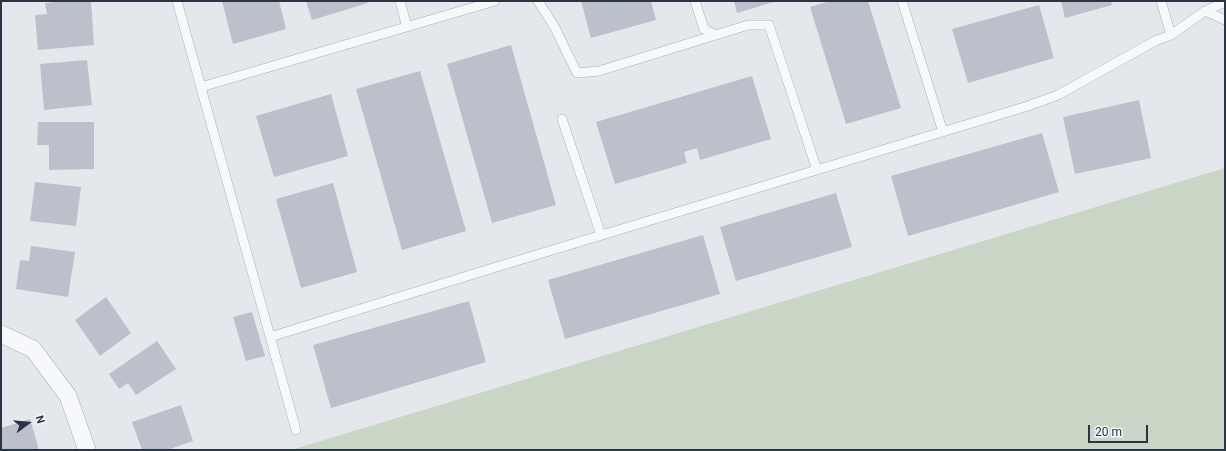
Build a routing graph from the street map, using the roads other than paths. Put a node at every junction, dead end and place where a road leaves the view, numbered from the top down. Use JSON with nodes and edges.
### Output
{"nodes":[{"id":1,"x":177,"y":1,"type":"edge"},
{"id":2,"x":400,"y":1,"type":"edge"},
{"id":3,"x":495,"y":1,"type":"edge"},
{"id":4,"x":538,"y":1,"type":"edge"},
{"id":5,"x":695,"y":1,"type":"edge"},
{"id":6,"x":902,"y":1,"type":"edge"},
{"id":7,"x":1161,"y":1,"type":"edge"},
{"id":8,"x":1225,"y":2,"type":"edge"},
{"id":9,"x":1205,"y":11,"type":"junction"},
{"id":10,"x":1225,"y":20,"type":"edge"},
{"id":11,"x":407,"y":27,"type":"junction"},
{"id":12,"x":1171,"y":35,"type":"junction"},
{"id":13,"x":716,"y":36,"type":"junction"},
{"id":14,"x":201,"y":87,"type":"junction"},
{"id":15,"x":562,"y":119,"type":"dead end"},
{"id":16,"x":943,"y":132,"type":"junction"},
{"id":17,"x":817,"y":170,"type":"junction"},
{"id":18,"x":601,"y":235,"type":"junction"},
{"id":19,"x":1,"y":334,"type":"edge"},
{"id":20,"x":270,"y":337,"type":"junction"},
{"id":21,"x":296,"y":430,"type":"dead end"},
{"id":22,"x":87,"y":450,"type":"edge"}],
"edges":[{"from":1,"to":14,"type":"lane"},
{"from":2,"to":11,"type":"lane"},
{"from":3,"to":11,"type":"lane"},
{"from":4,"to":13,"type":"lane"},
{"from":5,"to":13,"type":"lane"},
{"from":6,"to":16,"type":"lane"},
{"from":7,"to":12,"type":"lane"},
{"from":8,"to":9,"type":"lane"},
{"from":9,"to":10,"type":"lane"},
{"from":9,"to":12,"type":"lane"},
{"from":11,"to":14,"type":"lane"},
{"from":12,"to":16,"type":"lane"},
{"from":13,"to":17,"type":"lane"},
{"from":14,"to":20,"type":"lane"},
{"from":15,"to":18,"type":"lane"},
{"from":16,"to":17,"type":"lane"},
{"from":17,"to":18,"type":"lane"},
{"from":18,"to":20,"type":"lane"},
{"from":19,"to":22,"type":"street"},
{"from":20,"to":21,"type":"lane"}]}
